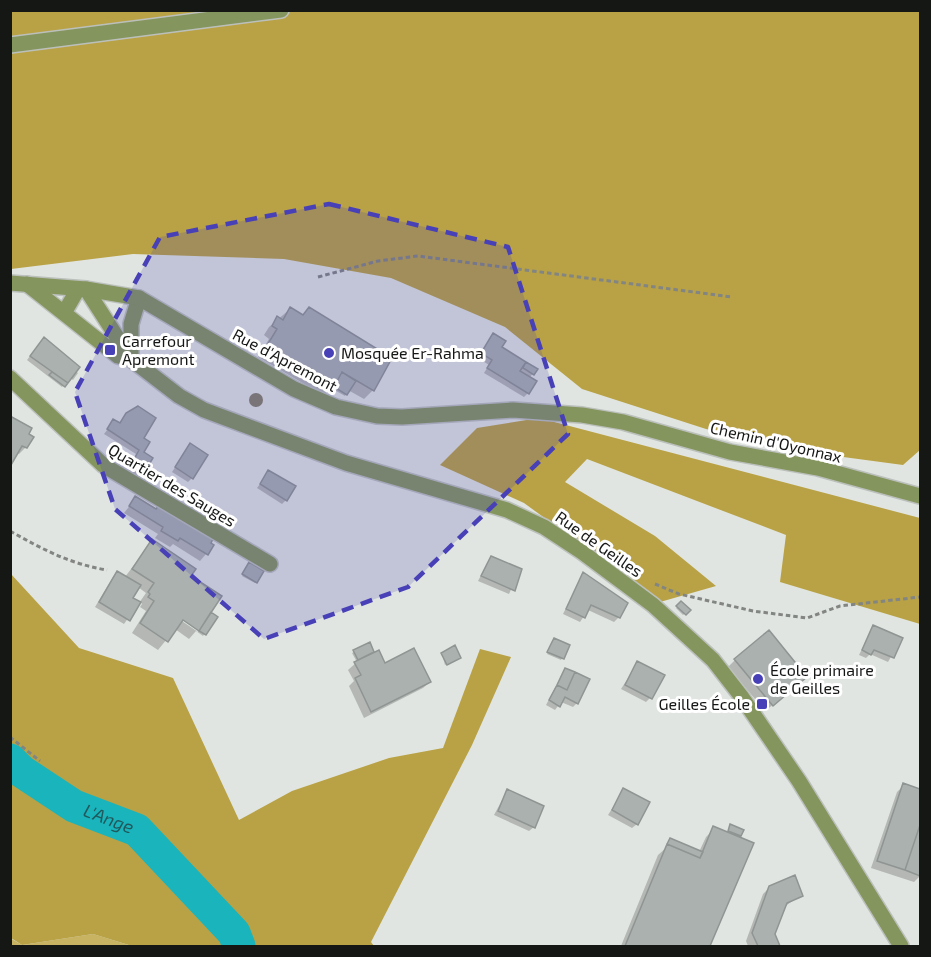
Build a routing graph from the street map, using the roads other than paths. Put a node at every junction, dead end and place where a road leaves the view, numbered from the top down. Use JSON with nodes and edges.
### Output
{"nodes":[{"id":1,"x":281,"y":10,"type":"edge"},
{"id":2,"x":10,"y":45,"type":"edge"},
{"id":3,"x":10,"y":283,"type":"edge"},
{"id":4,"x":27,"y":285,"type":"junction"},
{"id":5,"x":82,"y":289,"type":"junction"},
{"id":6,"x":139,"y":298,"type":"junction"},
{"id":7,"x":100,"y":311,"type":"junction"},
{"id":8,"x":64,"y":313,"type":"junction"},
{"id":9,"x":82,"y":328,"type":"junction"},
{"id":10,"x":131,"y":359,"type":"junction"},
{"id":11,"x":10,"y":378,"type":"edge"},
{"id":12,"x":623,"y":422,"type":"joint"},
{"id":13,"x":921,"y":496,"type":"edge"},
{"id":14,"x":270,"y":564,"type":"dead end"},
{"id":15,"x":901,"y":946,"type":"edge"}],
"edges":[{"from":1,"to":2,"type":"street"},
{"from":3,"to":4,"type":"street"},
{"from":4,"to":5,"type":"street"},
{"from":4,"to":8,"type":"street","name":"Rue de Geilles"},
{"from":5,"to":6,"type":"street","name":"Rue d'Apremont"},
{"from":5,"to":7,"type":"street","name":"Rue de Geilles"},
{"from":5,"to":8,"type":"street"},
{"from":6,"to":10,"type":"street"},
{"from":6,"to":12,"type":"street","name":"Rue d'Apremont"},
{"from":7,"to":9,"type":"street"},
{"from":7,"to":10,"type":"street","name":"Rue de Geilles"},
{"from":8,"to":9,"type":"street","name":"Rue de Geilles"},
{"from":9,"to":10,"type":"street","name":"Rue de Geilles"},
{"from":10,"to":15,"type":"street","name":"Rue de Geilles"},
{"from":11,"to":14,"type":"street","name":"Quartier des Sauges"},
{"from":12,"to":13,"type":"street","name":"Chemin d'Oyonnax"}]}
